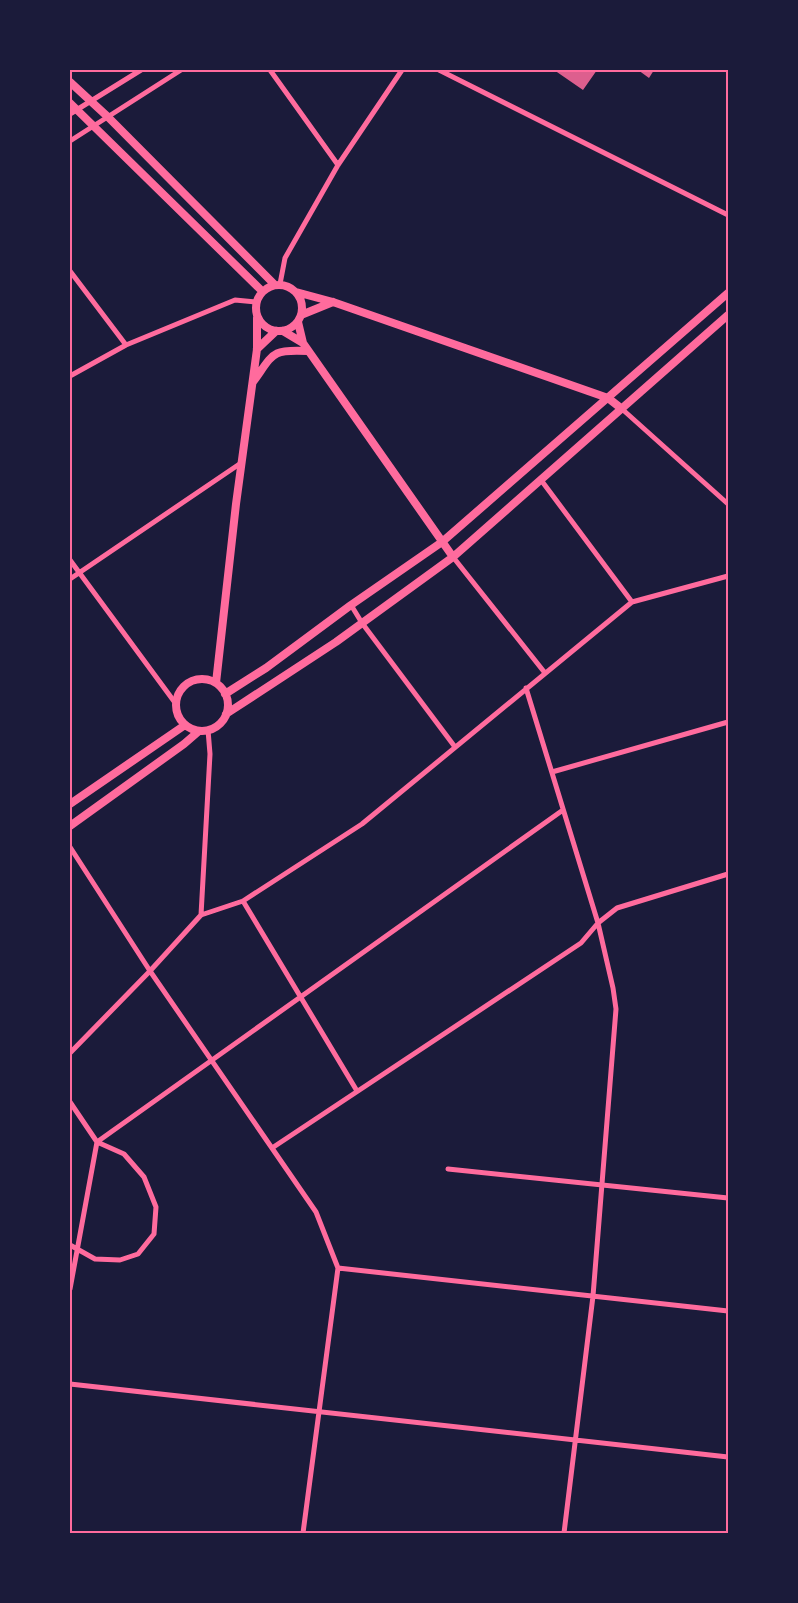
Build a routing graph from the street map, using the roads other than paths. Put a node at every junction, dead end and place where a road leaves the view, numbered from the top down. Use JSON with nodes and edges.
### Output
{"nodes":[{"id":1,"x":141,"y":70,"type":"edge"},
{"id":2,"x":182,"y":70,"type":"edge"},
{"id":3,"x":270,"y":70,"type":"edge"},
{"id":4,"x":402,"y":70,"type":"edge"},
{"id":5,"x":439,"y":70,"type":"edge"},
{"id":6,"x":70,"y":82,"type":"edge"},
{"id":7,"x":90,"y":101,"type":"junction"},
{"id":8,"x":70,"y":103,"type":"edge"},
{"id":9,"x":74,"y":112,"type":"edge"},
{"id":10,"x":108,"y":117,"type":"junction"},
{"id":11,"x":94,"y":126,"type":"junction"},
{"id":12,"x":70,"y":141,"type":"edge"},
{"id":13,"x":338,"y":165,"type":"junction"},
{"id":14,"x":728,"y":215,"type":"edge"},
{"id":15,"x":70,"y":271,"type":"edge"},
{"id":16,"x":277,"y":284,"type":"junction"},
{"id":17,"x":262,"y":291,"type":"junction"},
{"id":18,"x":296,"y":292,"type":"junction"},
{"id":19,"x":726,"y":298,"type":"edge"},
{"id":20,"x":256,"y":302,"type":"junction"},
{"id":21,"x":333,"y":302,"type":"junction"},
{"id":22,"x":728,"y":315,"type":"edge"},
{"id":23,"x":257,"y":318,"type":"junction"},
{"id":24,"x":299,"y":318,"type":"junction"},
{"id":25,"x":280,"y":331,"type":"junction"},
{"id":26,"x":303,"y":343,"type":"junction"},
{"id":27,"x":126,"y":345,"type":"junction"},
{"id":28,"x":258,"y":349,"type":"junction"},
{"id":29,"x":308,"y":351,"type":"junction"},
{"id":30,"x":70,"y":376,"type":"edge"},
{"id":31,"x":252,"y":383,"type":"junction"},
{"id":32,"x":608,"y":398,"type":"junction"},
{"id":33,"x":622,"y":409,"type":"junction"},
{"id":34,"x":241,"y":463,"type":"junction"},
{"id":35,"x":541,"y":480,"type":"junction"},
{"id":36,"x":728,"y":504,"type":"edge"},
{"id":37,"x":442,"y":542,"type":"junction"},
{"id":38,"x":453,"y":557,"type":"junction"},
{"id":39,"x":70,"y":560,"type":"edge"},
{"id":40,"x":80,"y":573,"type":"junction"},
{"id":41,"x":728,"y":576,"type":"edge"},
{"id":42,"x":70,"y":579,"type":"edge"},
{"id":43,"x":632,"y":602,"type":"junction"},
{"id":44,"x":351,"y":605,"type":"junction"},
{"id":45,"x":362,"y":623,"type":"junction"},
{"id":46,"x":545,"y":673,"type":"junction"},
{"id":47,"x":216,"y":683,"type":"junction"},
{"id":48,"x":526,"y":688,"type":"junction"},
{"id":49,"x":225,"y":694,"type":"junction"},
{"id":50,"x":176,"y":704,"type":"junction"},
{"id":51,"x":226,"y":714,"type":"junction"},
{"id":52,"x":728,"y":722,"type":"edge"},
{"id":53,"x":185,"y":725,"type":"junction"},
{"id":54,"x":204,"y":731,"type":"junction"},
{"id":55,"x":455,"y":747,"type":"junction"},
{"id":56,"x":552,"y":772,"type":"junction"},
{"id":57,"x":70,"y":804,"type":"edge"},
{"id":58,"x":563,"y":810,"type":"junction"},
{"id":59,"x":70,"y":826,"type":"edge"},
{"id":60,"x":70,"y":847,"type":"edge"},
{"id":61,"x":728,"y":874,"type":"edge"},
{"id":62,"x":243,"y":901,"type":"junction"},
{"id":63,"x":200,"y":915,"type":"junction"},
{"id":64,"x":598,"y":923,"type":"junction"},
{"id":65,"x":150,"y":972,"type":"junction"},
{"id":66,"x":300,"y":996,"type":"junction"},
{"id":67,"x":70,"y":1053,"type":"edge"},
{"id":68,"x":211,"y":1060,"type":"junction"},
{"id":69,"x":357,"y":1091,"type":"junction"},
{"id":70,"x":70,"y":1102,"type":"edge"},
{"id":71,"x":97,"y":1142,"type":"junction"},
{"id":72,"x":272,"y":1148,"type":"junction"},
{"id":73,"x":448,"y":1169,"type":"dead end"},
{"id":74,"x":602,"y":1184,"type":"junction"},
{"id":75,"x":728,"y":1198,"type":"edge"},
{"id":76,"x":70,"y":1245,"type":"edge"},
{"id":77,"x":76,"y":1249,"type":"junction"},
{"id":78,"x":338,"y":1268,"type":"junction"},
{"id":79,"x":70,"y":1289,"type":"edge"},
{"id":80,"x":593,"y":1296,"type":"junction"},
{"id":81,"x":728,"y":1311,"type":"edge"},
{"id":82,"x":70,"y":1384,"type":"edge"},
{"id":83,"x":319,"y":1412,"type":"junction"},
{"id":84,"x":575,"y":1441,"type":"junction"},
{"id":85,"x":728,"y":1458,"type":"edge"},
{"id":86,"x":303,"y":1533,"type":"edge"},
{"id":87,"x":564,"y":1533,"type":"edge"}],
"edges":[{"from":1,"to":7,"type":"street"},
{"from":2,"to":10,"type":"street"},
{"from":3,"to":13,"type":"street"},
{"from":4,"to":13,"type":"street"},
{"from":5,"to":14,"type":"street"},
{"from":6,"to":7,"type":"street"},
{"from":7,"to":9,"type":"street"},
{"from":7,"to":10,"type":"street"},
{"from":8,"to":9,"type":"street"},
{"from":9,"to":11,"type":"street"},
{"from":10,"to":11,"type":"street"},
{"from":10,"to":16,"type":"street"},
{"from":11,"to":12,"type":"street"},
{"from":11,"to":17,"type":"street"},
{"from":13,"to":16,"type":"street"},
{"from":15,"to":27,"type":"street"},
{"from":16,"to":17,"type":"street"},
{"from":16,"to":18,"type":"street"},
{"from":17,"to":20,"type":"street"},
{"from":18,"to":21,"type":"street"},
{"from":18,"to":24,"type":"street"},
{"from":19,"to":32,"type":"street"},
{"from":20,"to":23,"type":"street"},
{"from":20,"to":27,"type":"street"},
{"from":21,"to":24,"type":"street"},
{"from":21,"to":32,"type":"street"},
{"from":22,"to":33,"type":"street"},
{"from":23,"to":25,"type":"street"},
{"from":23,"to":28,"type":"street"},
{"from":24,"to":25,"type":"street"},
{"from":24,"to":26,"type":"street"},
{"from":25,"to":26,"type":"street"},
{"from":25,"to":28,"type":"street"},
{"from":26,"to":29,"type":"street"},
{"from":27,"to":30,"type":"street"},
{"from":28,"to":31,"type":"street"},
{"from":29,"to":31,"type":"street"},
{"from":29,"to":37,"type":"street"},
{"from":31,"to":34,"type":"street"},
{"from":32,"to":33,"type":"street"},
{"from":32,"to":37,"type":"street"},
{"from":33,"to":35,"type":"street"},
{"from":33,"to":36,"type":"street"},
{"from":34,"to":40,"type":"street"},
{"from":34,"to":47,"type":"street"},
{"from":35,"to":38,"type":"street"},
{"from":35,"to":43,"type":"street"},
{"from":37,"to":38,"type":"street"},
{"from":37,"to":44,"type":"street"},
{"from":38,"to":45,"type":"street"},
{"from":38,"to":46,"type":"street"},
{"from":39,"to":40,"type":"street"},
{"from":40,"to":42,"type":"street"},
{"from":40,"to":50,"type":"street"},
{"from":41,"to":43,"type":"street"},
{"from":43,"to":46,"type":"street"},
{"from":44,"to":45,"type":"street"},
{"from":44,"to":49,"type":"street"},
{"from":45,"to":51,"type":"street"},
{"from":45,"to":55,"type":"street"},
{"from":46,"to":48,"type":"street"},
{"from":47,"to":49,"type":"street"},
{"from":47,"to":50,"type":"street"},
{"from":48,"to":55,"type":"street"},
{"from":48,"to":56,"type":"street"},
{"from":49,"to":51,"type":"street"},
{"from":50,"to":53,"type":"street"},
{"from":51,"to":54,"type":"street"},
{"from":52,"to":56,"type":"street"},
{"from":53,"to":54,"type":"street"},
{"from":53,"to":57,"type":"street"},
{"from":54,"to":59,"type":"street"},
{"from":54,"to":63,"type":"street"},
{"from":55,"to":62,"type":"street"},
{"from":56,"to":58,"type":"street"},
{"from":58,"to":64,"type":"street"},
{"from":58,"to":66,"type":"street"},
{"from":60,"to":65,"type":"street"},
{"from":61,"to":64,"type":"street"},
{"from":62,"to":63,"type":"street"},
{"from":62,"to":66,"type":"street"},
{"from":63,"to":65,"type":"street"},
{"from":64,"to":69,"type":"street"},
{"from":64,"to":74,"type":"street"},
{"from":65,"to":67,"type":"street"},
{"from":65,"to":68,"type":"street"},
{"from":66,"to":68,"type":"street"},
{"from":66,"to":69,"type":"street"},
{"from":68,"to":71,"type":"street"},
{"from":68,"to":72,"type":"street"},
{"from":69,"to":72,"type":"street"},
{"from":70,"to":71,"type":"street"},
{"from":71,"to":77,"type":"street"},
{"from":71,"to":77,"type":"street"},
{"from":72,"to":78,"type":"street"},
{"from":73,"to":74,"type":"street"},
{"from":74,"to":75,"type":"street"},
{"from":74,"to":80,"type":"street"},
{"from":76,"to":77,"type":"street"},
{"from":77,"to":79,"type":"street"},
{"from":78,"to":80,"type":"street"},
{"from":78,"to":83,"type":"street"},
{"from":80,"to":81,"type":"street"},
{"from":80,"to":84,"type":"street"},
{"from":82,"to":83,"type":"street"},
{"from":83,"to":84,"type":"street"},
{"from":83,"to":86,"type":"street"},
{"from":84,"to":85,"type":"street"},
{"from":84,"to":87,"type":"street"}]}
